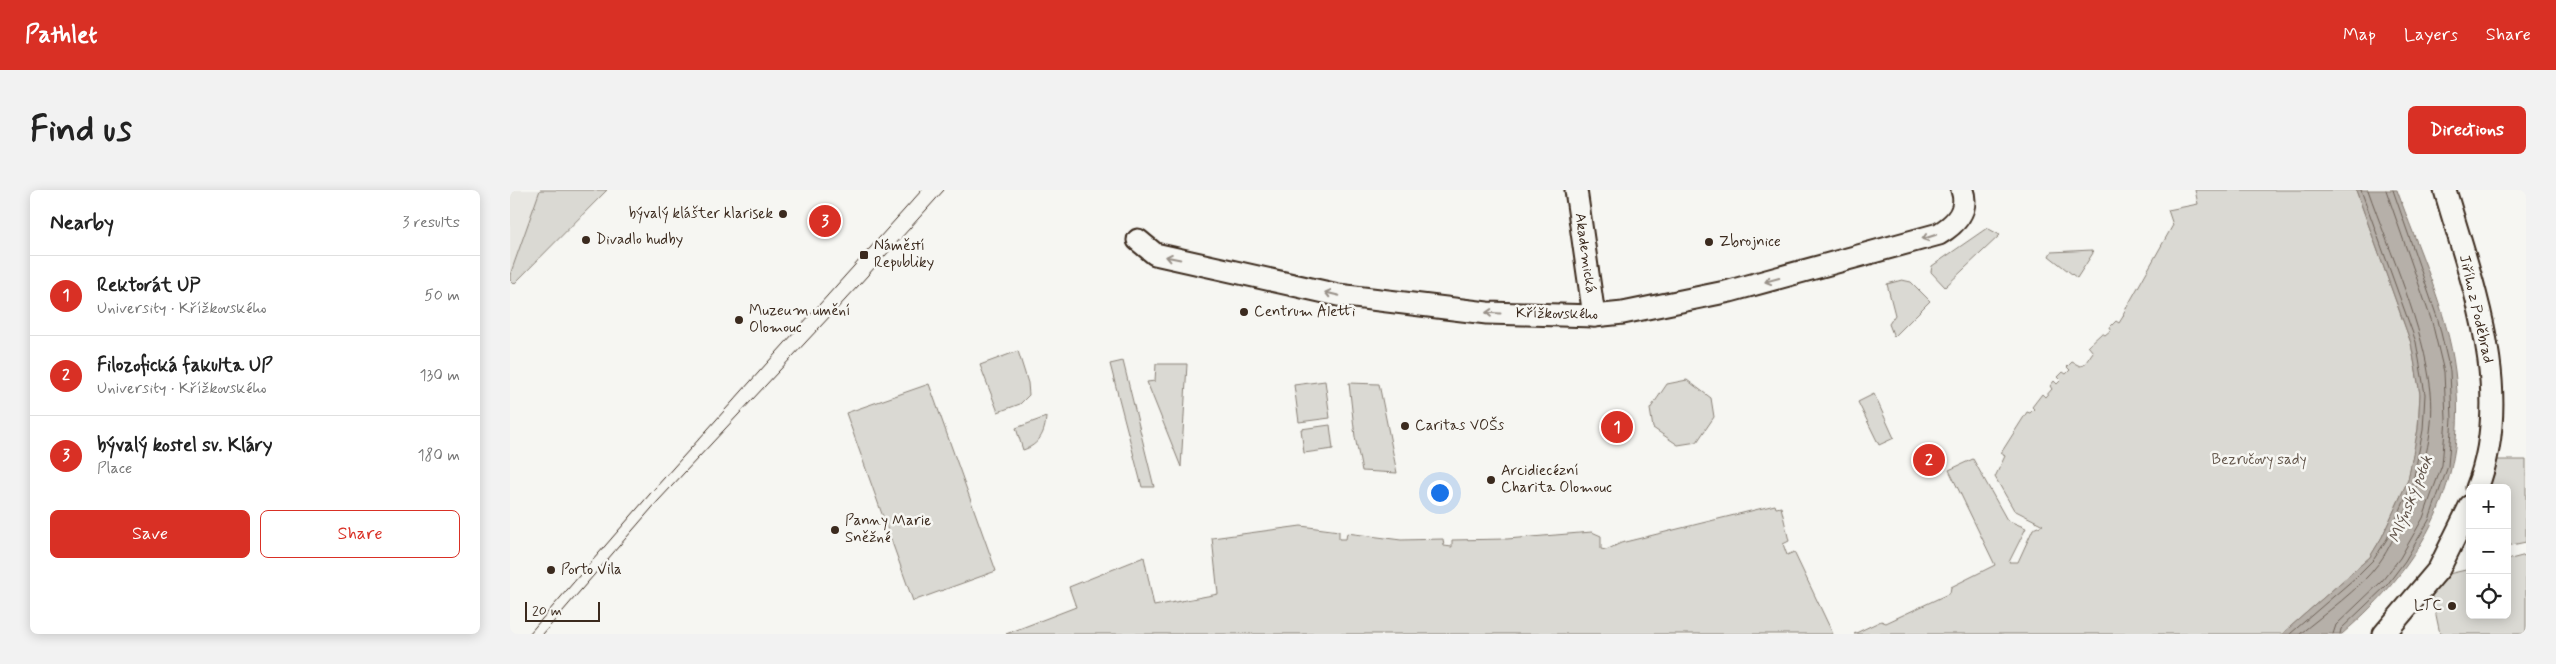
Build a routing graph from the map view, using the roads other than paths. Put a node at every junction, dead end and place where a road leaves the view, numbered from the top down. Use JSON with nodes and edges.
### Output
{"nodes":[{"id":1,"x":1576,"y":190,"type":"edge"},
{"id":2,"x":2445,"y":190,"type":"edge"},
{"id":3,"x":1963,"y":198,"type":"edge"},
{"id":4,"x":1138,"y":240,"type":"dead end"},
{"id":5,"x":1594,"y":316,"type":"junction"},
{"id":6,"x":2478,"y":484,"type":"edge"},
{"id":7,"x":2466,"y":514,"type":"edge"},
{"id":8,"x":2384,"y":634,"type":"edge"}],
"edges":[{"from":1,"to":5,"type":"street","name":"Akademická"},
{"from":2,"to":6,"type":"street","name":"Jiřího z Poděbrad"},
{"from":3,"to":5,"type":"street","name":"Křížkovského","one_way":true},
{"from":5,"to":4,"type":"street","name":"Křížkovského","one_way":true},
{"from":7,"to":8,"type":"street"}]}
